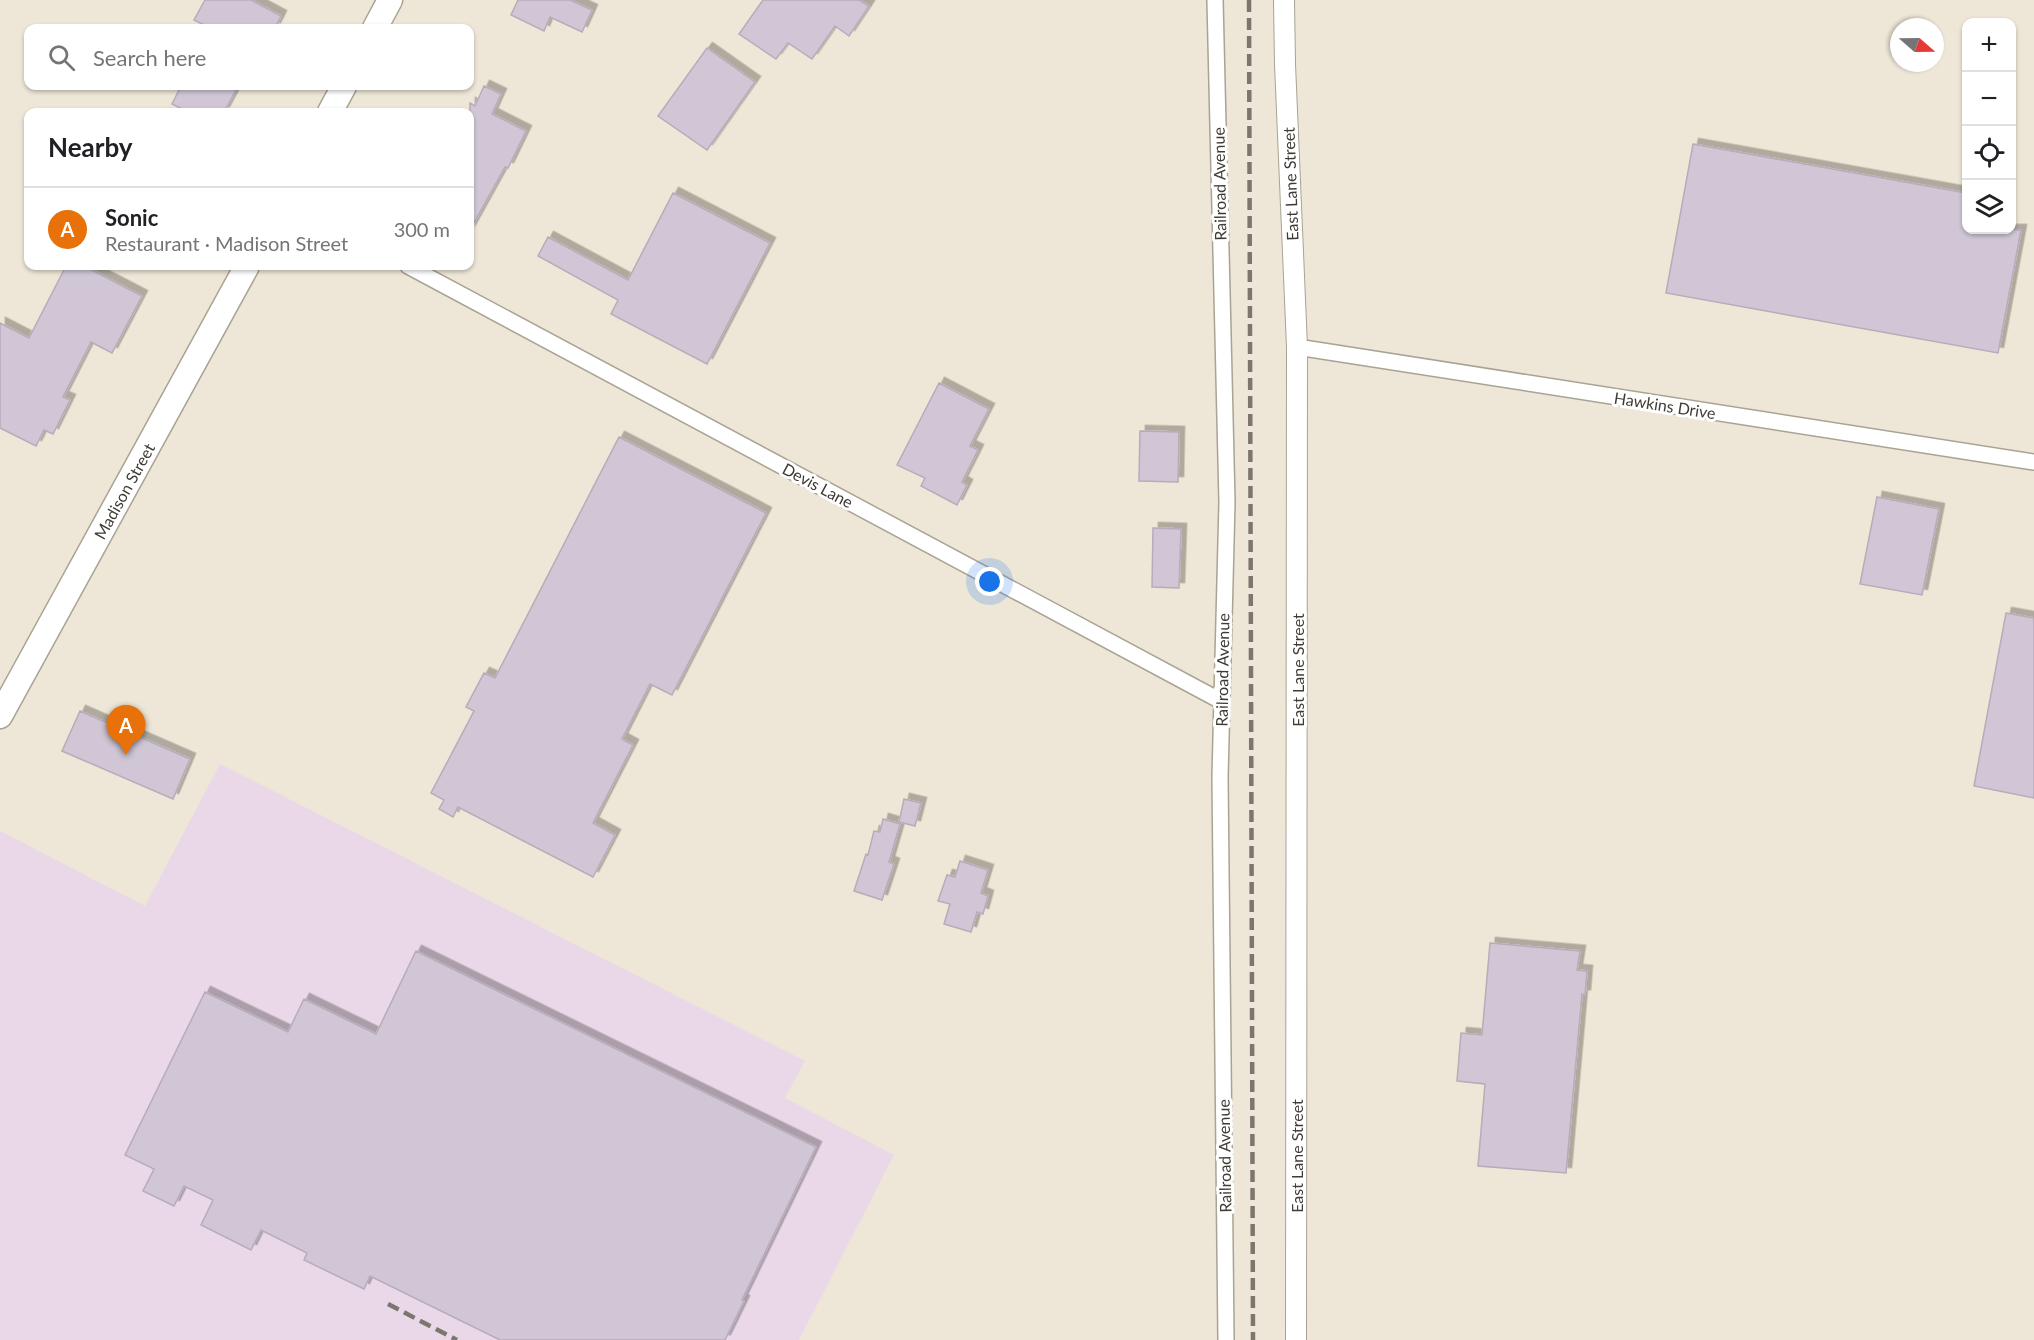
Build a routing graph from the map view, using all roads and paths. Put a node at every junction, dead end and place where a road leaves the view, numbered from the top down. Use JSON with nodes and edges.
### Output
{"nodes":[{"id":1,"x":1215,"y":0,"type":"edge"},
{"id":2,"x":1284,"y":0,"type":"edge"},
{"id":3,"x":384,"y":2,"type":"edge"},
{"id":4,"x":376,"y":24,"type":"edge"},
{"id":5,"x":342,"y":90,"type":"edge"},
{"id":6,"x":332,"y":108,"type":"edge"},
{"id":7,"x":245,"y":270,"type":"edge"},
{"id":8,"x":415,"y":270,"type":"edge"},
{"id":9,"x":1297,"y":346,"type":"junction"},
{"id":10,"x":2034,"y":462,"type":"edge"},
{"id":11,"x":1221,"y":690,"type":"junction"},
{"id":12,"x":0,"y":716,"type":"edge"},
{"id":13,"x":1226,"y":1340,"type":"edge"},
{"id":14,"x":1296,"y":1340,"type":"edge"}],
"edges":[{"from":1,"to":11,"type":"street","name":"Railroad Avenue"},
{"from":2,"to":9,"type":"street","name":"East Lane Street"},
{"from":3,"to":4,"type":"main road"},
{"from":5,"to":6,"type":"main road"},
{"from":7,"to":12,"type":"main road","name":"Madison Street"},
{"from":8,"to":11,"type":"street","name":"Devis Lane"},
{"from":9,"to":10,"type":"street","name":"Hawkins Drive"},
{"from":9,"to":14,"type":"street","name":"East Lane Street"},
{"from":11,"to":13,"type":"street","name":"Railroad Avenue"}]}
